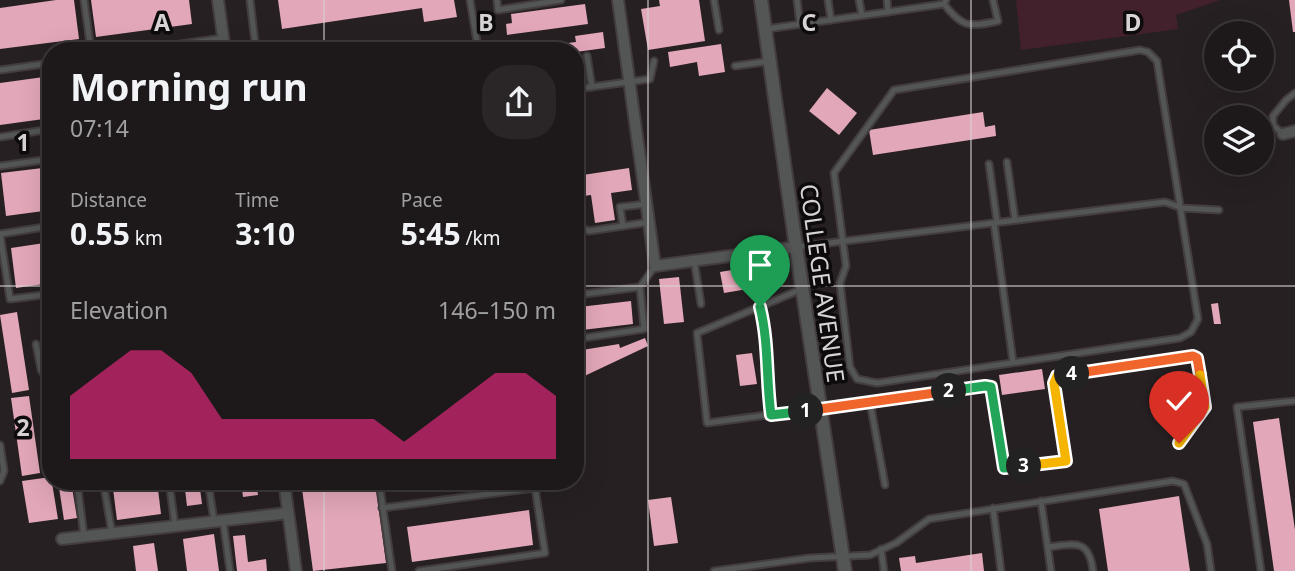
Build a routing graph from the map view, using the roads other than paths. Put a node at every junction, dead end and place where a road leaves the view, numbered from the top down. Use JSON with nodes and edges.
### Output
{"nodes":[{"id":1,"x":84,"y":0,"type":"edge"},
{"id":2,"x":218,"y":0,"type":"edge"},
{"id":3,"x":250,"y":0,"type":"edge"},
{"id":4,"x":470,"y":0,"type":"edge"},
{"id":5,"x":497,"y":0,"type":"edge"},
{"id":6,"x":561,"y":0,"type":"edge"},
{"id":7,"x":618,"y":0,"type":"edge"},
{"id":8,"x":714,"y":0,"type":"edge"},
{"id":9,"x":761,"y":0,"type":"edge"},
{"id":10,"x":797,"y":0,"type":"edge"},
{"id":11,"x":828,"y":0,"type":"edge"},
{"id":12,"x":859,"y":0,"type":"edge"},
{"id":13,"x":887,"y":0,"type":"edge"},
{"id":14,"x":914,"y":0,"type":"edge"},
{"id":15,"x":993,"y":0,"type":"edge"},
{"id":16,"x":945,"y":2,"type":"edge"},
{"id":17,"x":915,"y":8,"type":"junction"},
{"id":18,"x":888,"y":12,"type":"junction"},
{"id":19,"x":862,"y":15,"type":"junction"},
{"id":20,"x":831,"y":20,"type":"junction"},
{"id":21,"x":800,"y":24,"type":"junction"},
{"id":22,"x":765,"y":29,"type":"junction"},
{"id":23,"x":719,"y":30,"type":"dead end"},
{"id":24,"x":223,"y":37,"type":"junction"},
{"id":25,"x":90,"y":42,"type":"edge"},
{"id":26,"x":190,"y":42,"type":"edge"},
{"id":27,"x":224,"y":42,"type":"edge"},
{"id":28,"x":255,"y":42,"type":"edge"},
{"id":29,"x":477,"y":42,"type":"edge"},
{"id":30,"x":587,"y":56,"type":"dead end"},
{"id":31,"x":654,"y":61,"type":"dead end"},
{"id":32,"x":770,"y":61,"type":"junction"},
{"id":33,"x":42,"y":64,"type":"edge"},
{"id":34,"x":734,"y":66,"type":"dead end"},
{"id":35,"x":0,"y":70,"type":"edge"},
{"id":36,"x":630,"y":83,"type":"junction"},
{"id":37,"x":592,"y":87,"type":"junction"},
{"id":38,"x":584,"y":88,"type":"edge"},
{"id":39,"x":1295,"y":93,"type":"edge"},
{"id":40,"x":42,"y":130,"type":"edge"},
{"id":41,"x":1295,"y":131,"type":"edge"},
{"id":42,"x":1283,"y":134,"type":"joint"},
{"id":43,"x":0,"y":136,"type":"edge"},
{"id":44,"x":42,"y":160,"type":"edge"},
{"id":45,"x":1007,"y":162,"type":"dead end"},
{"id":46,"x":989,"y":164,"type":"dead end"},
{"id":47,"x":0,"y":166,"type":"edge"},
{"id":48,"x":647,"y":204,"type":"junction"},
{"id":49,"x":1182,"y":208,"type":"junction"},
{"id":50,"x":1219,"y":210,"type":"dead end"},
{"id":51,"x":1014,"y":220,"type":"junction"},
{"id":52,"x":650,"y":222,"type":"junction"},
{"id":53,"x":995,"y":222,"type":"junction"},
{"id":54,"x":623,"y":226,"type":"junction"},
{"id":55,"x":42,"y":227,"type":"edge"},
{"id":56,"x":584,"y":229,"type":"edge"},
{"id":57,"x":842,"y":241,"type":"junction"},
{"id":58,"x":796,"y":247,"type":"junction"},
{"id":59,"x":694,"y":261,"type":"junction"},
{"id":60,"x":655,"y":266,"type":"junction"},
{"id":61,"x":640,"y":287,"type":"junction"},
{"id":62,"x":802,"y":289,"type":"junction"},
{"id":63,"x":584,"y":294,"type":"edge"},
{"id":64,"x":42,"y":295,"type":"edge"},
{"id":65,"x":701,"y":304,"type":"dead end"},
{"id":66,"x":760,"y":307,"type":"junction"},
{"id":67,"x":584,"y":338,"type":"edge"},
{"id":68,"x":36,"y":344,"type":"dead end"},
{"id":69,"x":1013,"y":362,"type":"junction"},
{"id":70,"x":42,"y":372,"type":"edge"},
{"id":71,"x":1295,"y":401,"type":"edge"},
{"id":72,"x":870,"y":402,"type":"junction"},
{"id":73,"x":820,"y":409,"type":"junction"},
{"id":74,"x":771,"y":415,"type":"junction"},
{"id":75,"x":1179,"y":443,"type":"dead end"},
{"id":76,"x":0,"y":445,"type":"edge"},
{"id":77,"x":0,"y":481,"type":"edge"},
{"id":78,"x":885,"y":485,"type":"dead end"},
{"id":79,"x":78,"y":490,"type":"edge"},
{"id":80,"x":105,"y":490,"type":"edge"},
{"id":81,"x":170,"y":490,"type":"edge"},
{"id":82,"x":210,"y":490,"type":"edge"},
{"id":83,"x":285,"y":490,"type":"edge"},
{"id":84,"x":380,"y":490,"type":"edge"},
{"id":85,"x":502,"y":490,"type":"edge"},
{"id":86,"x":536,"y":490,"type":"edge"},
{"id":87,"x":1041,"y":501,"type":"junction"},
{"id":88,"x":382,"y":508,"type":"junction"},
{"id":89,"x":993,"y":508,"type":"junction"},
{"id":90,"x":288,"y":513,"type":"junction"},
{"id":91,"x":219,"y":521,"type":"junction"},
{"id":92,"x":175,"y":526,"type":"junction"},
{"id":93,"x":112,"y":533,"type":"junction"},
{"id":94,"x":84,"y":537,"type":"junction"},
{"id":95,"x":62,"y":539,"type":"dead end"},
{"id":96,"x":1048,"y":547,"type":"junction"},
{"id":97,"x":881,"y":550,"type":"junction"},
{"id":98,"x":843,"y":556,"type":"junction"},
{"id":99,"x":230,"y":571,"type":"edge"},
{"id":100,"x":296,"y":571,"type":"edge"},
{"id":101,"x":392,"y":571,"type":"edge"},
{"id":102,"x":419,"y":571,"type":"edge"},
{"id":103,"x":714,"y":571,"type":"edge"},
{"id":104,"x":845,"y":571,"type":"edge"},
{"id":105,"x":884,"y":571,"type":"edge"},
{"id":106,"x":1001,"y":571,"type":"edge"},
{"id":107,"x":1051,"y":571,"type":"edge"},
{"id":108,"x":1093,"y":571,"type":"edge"},
{"id":109,"x":1211,"y":571,"type":"edge"},
{"id":110,"x":1261,"y":571,"type":"edge"}],
"edges":[{"from":1,"to":25,"type":"lane"},
{"from":2,"to":24,"type":"street"},
{"from":3,"to":28,"type":"lane"},
{"from":4,"to":29,"type":"lane"},
{"from":5,"to":6,"type":"lane"},
{"from":7,"to":36,"type":"street"},
{"from":8,"to":23,"type":"lane"},
{"from":9,"to":22,"type":"street","name":"COLLEGE AVENUE"},
{"from":10,"to":21,"type":"lane"},
{"from":11,"to":20,"type":"lane"},
{"from":12,"to":19,"type":"lane"},
{"from":13,"to":18,"type":"lane"},
{"from":14,"to":17,"type":"lane"},
{"from":15,"to":16,"type":"lane"},
{"from":16,"to":17,"type":"lane"},
{"from":17,"to":18,"type":"lane"},
{"from":18,"to":19,"type":"lane"},
{"from":19,"to":20,"type":"lane"},
{"from":20,"to":21,"type":"lane"},
{"from":21,"to":22,"type":"lane"},
{"from":22,"to":32,"type":"street","name":"COLLEGE AVENUE"},
{"from":24,"to":26,"type":"lane"},
{"from":24,"to":27,"type":"street"},
{"from":30,"to":37,"type":"lane"},
{"from":31,"to":36,"type":"lane"},
{"from":32,"to":34,"type":"lane"},
{"from":32,"to":58,"type":"street","name":"COLLEGE AVENUE"},
{"from":33,"to":35,"type":"lane"},
{"from":36,"to":37,"type":"lane"},
{"from":36,"to":48,"type":"street"},
{"from":37,"to":38,"type":"lane"},
{"from":39,"to":42,"type":"lane"},
{"from":40,"to":43,"type":"lane"},
{"from":41,"to":42,"type":"street"},
{"from":44,"to":47,"type":"lane"},
{"from":45,"to":51,"type":"lane"},
{"from":46,"to":53,"type":"lane"},
{"from":48,"to":52,"type":"street"},
{"from":48,"to":54,"type":"lane"},
{"from":49,"to":50,"type":"lane"},
{"from":49,"to":51,"type":"lane"},
{"from":49,"to":57,"type":"lane"},
{"from":49,"to":69,"type":"lane"},
{"from":51,"to":53,"type":"lane"},
{"from":52,"to":54,"type":"lane"},
{"from":52,"to":60,"type":"street"},
{"from":53,"to":57,"type":"lane"},
{"from":53,"to":69,"type":"lane"},
{"from":54,"to":56,"type":"lane"},
{"from":55,"to":64,"type":"lane"},
{"from":57,"to":58,"type":"lane"},
{"from":57,"to":69,"type":"lane"},
{"from":58,"to":59,"type":"street"},
{"from":58,"to":62,"type":"street","name":"COLLEGE AVENUE"},
{"from":59,"to":60,"type":"street"},
{"from":59,"to":65,"type":"lane"},
{"from":60,"to":61,"type":"lane"},
{"from":61,"to":63,"type":"lane"},
{"from":61,"to":67,"type":"lane"},
{"from":62,"to":66,"type":"lane"},
{"from":62,"to":73,"type":"street","name":"COLLEGE AVENUE"},
{"from":66,"to":74,"type":"lane"},
{"from":66,"to":74,"type":"lane"},
{"from":68,"to":70,"type":"lane"},
{"from":71,"to":110,"type":"lane"},
{"from":72,"to":73,"type":"lane"},
{"from":72,"to":75,"type":"lane"},
{"from":72,"to":78,"type":"lane"},
{"from":73,"to":74,"type":"lane"},
{"from":73,"to":98,"type":"street","name":"COLLEGE AVENUE"},
{"from":76,"to":77,"type":"lane"},
{"from":79,"to":94,"type":"lane"},
{"from":80,"to":93,"type":"lane"},
{"from":81,"to":92,"type":"lane"},
{"from":82,"to":91,"type":"lane"},
{"from":83,"to":90,"type":"street"},
{"from":84,"to":88,"type":"lane"},
{"from":85,"to":88,"type":"lane"},
{"from":86,"to":102,"type":"lane"},
{"from":87,"to":89,"type":"lane"},
{"from":87,"to":96,"type":"lane"},
{"from":87,"to":109,"type":"lane"},
{"from":88,"to":101,"type":"lane"},
{"from":89,"to":97,"type":"lane"},
{"from":89,"to":106,"type":"lane"},
{"from":90,"to":91,"type":"street"},
{"from":90,"to":100,"type":"street"},
{"from":91,"to":92,"type":"street"},
{"from":91,"to":99,"type":"lane"},
{"from":92,"to":93,"type":"street"},
{"from":93,"to":94,"type":"street"},
{"from":94,"to":95,"type":"street"},
{"from":96,"to":107,"type":"lane"},
{"from":96,"to":108,"type":"lane"},
{"from":97,"to":98,"type":"lane"},
{"from":97,"to":105,"type":"lane"},
{"from":98,"to":103,"type":"lane"},
{"from":98,"to":104,"type":"street","name":"COLLEGE AVENUE"}]}
